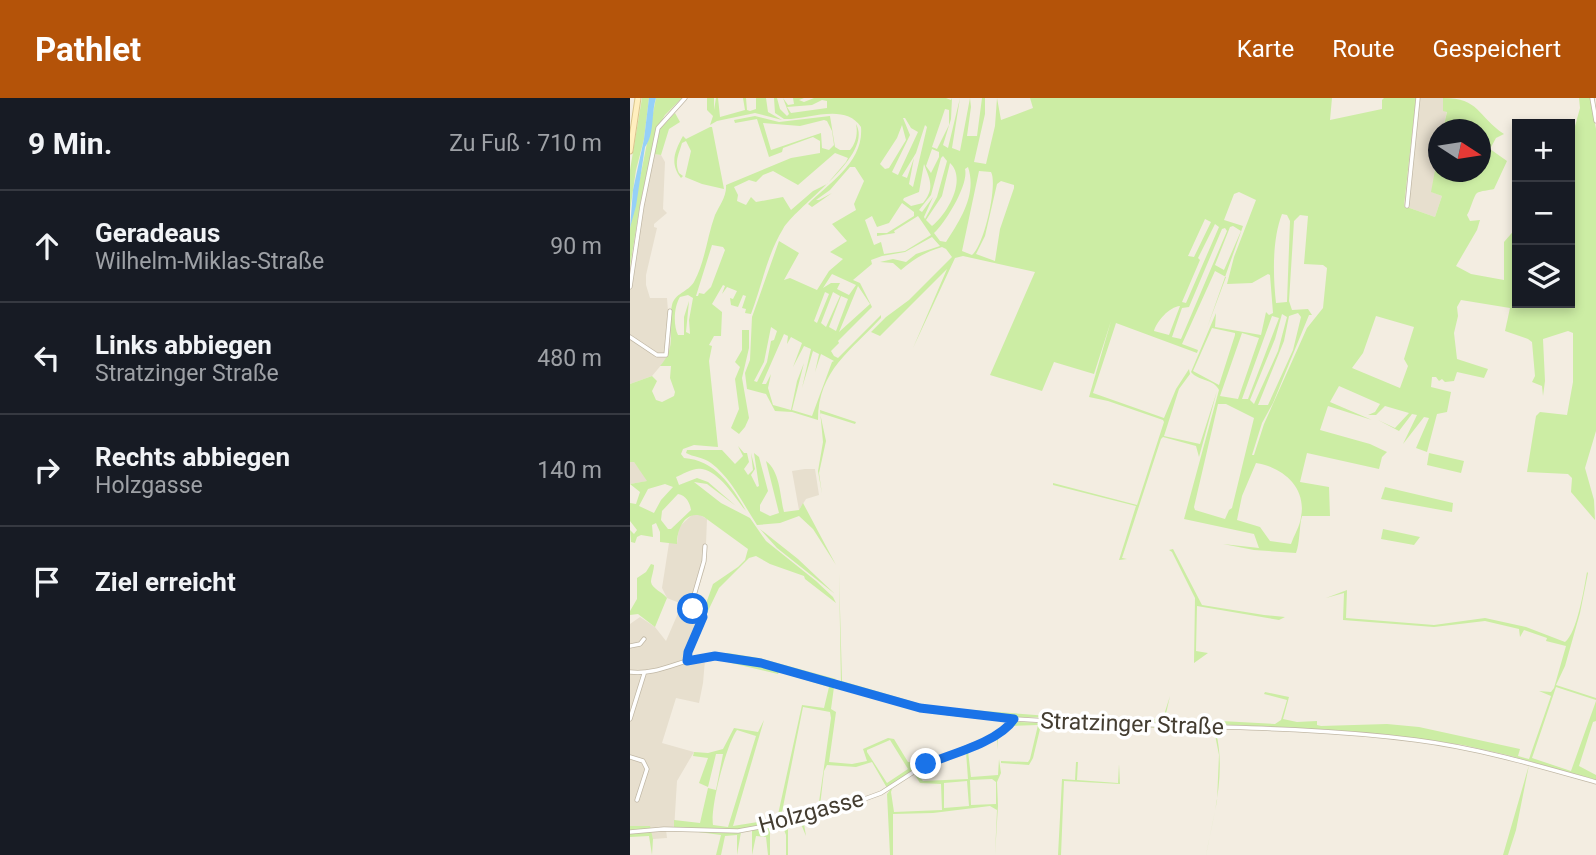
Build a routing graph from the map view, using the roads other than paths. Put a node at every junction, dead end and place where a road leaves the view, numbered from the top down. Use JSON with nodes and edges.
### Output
{"nodes":[{"id":1,"x":638,"y":98,"type":"edge"},
{"id":2,"x":685,"y":98,"type":"edge"},
{"id":3,"x":1418,"y":98,"type":"edge"},
{"id":4,"x":1592,"y":98,"type":"edge"},
{"id":5,"x":1596,"y":121,"type":"edge"},
{"id":6,"x":630,"y":151,"type":"edge"},
{"id":7,"x":1406,"y":206,"type":"dead end"},
{"id":8,"x":630,"y":287,"type":"edge"},
{"id":9,"x":670,"y":311,"type":"dead end"},
{"id":10,"x":630,"y":337,"type":"edge"},
{"id":11,"x":705,"y":546,"type":"dead end"},
{"id":12,"x":644,"y":639,"type":"dead end"},
{"id":13,"x":630,"y":646,"type":"edge"},
{"id":14,"x":687,"y":661,"type":"junction"},
{"id":15,"x":630,"y":673,"type":"edge"},
{"id":16,"x":644,"y":674,"type":"junction"},
{"id":17,"x":630,"y":719,"type":"edge"},
{"id":18,"x":1014,"y":719,"type":"junction"},
{"id":19,"x":630,"y":757,"type":"edge"},
{"id":20,"x":1596,"y":782,"type":"edge"},
{"id":21,"x":637,"y":800,"type":"dead end"},
{"id":22,"x":630,"y":832,"type":"edge"}],
"edges":[{"from":1,"to":6,"type":"main road"},
{"from":2,"to":8,"type":"street"},
{"from":3,"to":7,"type":"street"},
{"from":4,"to":5,"type":"street"},
{"from":9,"to":10,"type":"street"},
{"from":11,"to":14,"type":"street"},
{"from":12,"to":13,"type":"street"},
{"from":14,"to":16,"type":"street","name":"Stratzinger Straße"},
{"from":14,"to":18,"type":"street","name":"Stratzinger Straße"},
{"from":15,"to":16,"type":"street","name":"Stratzinger Straße"},
{"from":16,"to":17,"type":"street"},
{"from":18,"to":20,"type":"street","name":"Stratzinger Straße"},
{"from":18,"to":22,"type":"street","name":"Holzgasse"},
{"from":19,"to":21,"type":"street"}]}
